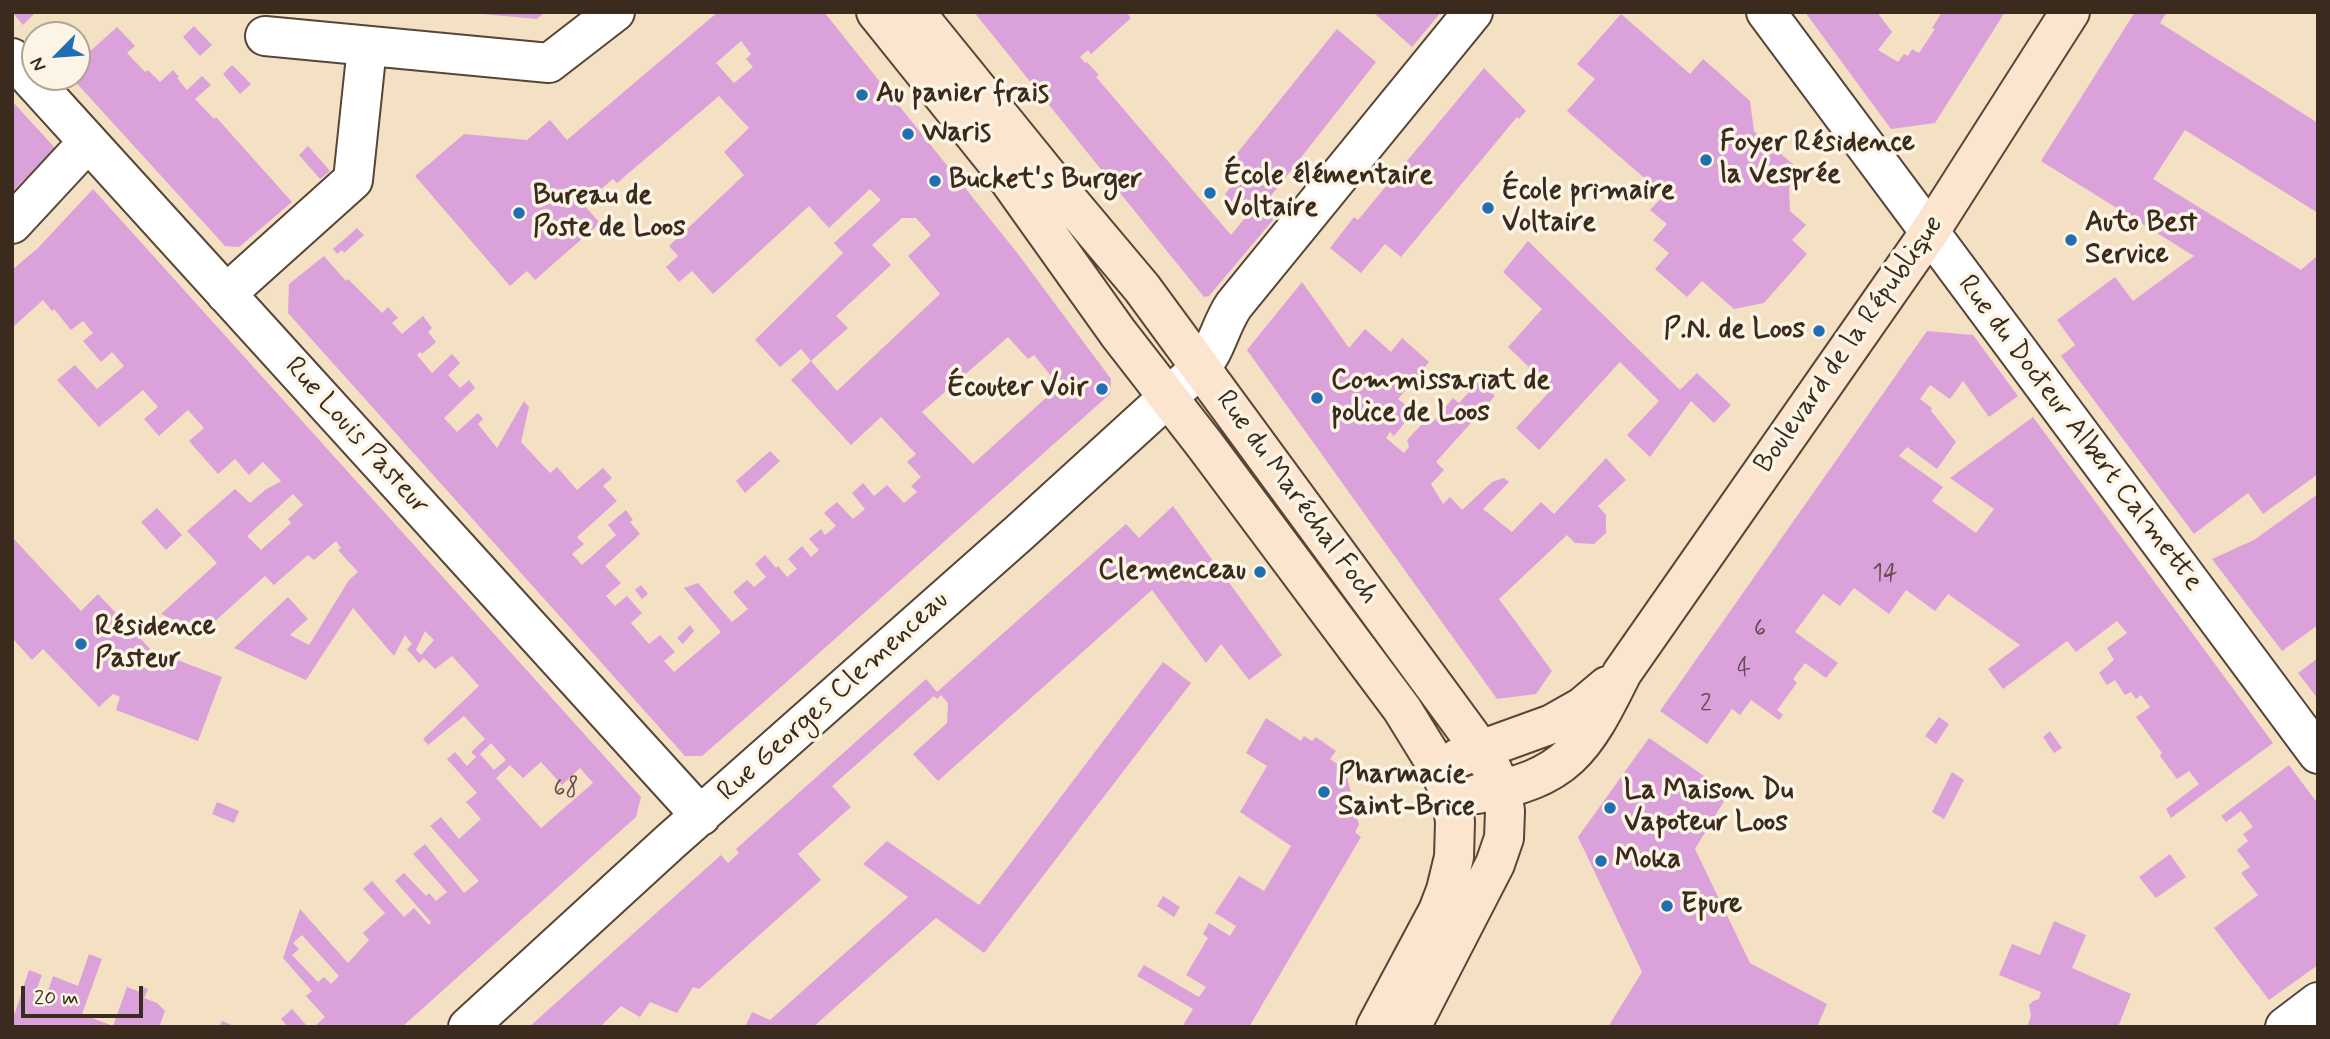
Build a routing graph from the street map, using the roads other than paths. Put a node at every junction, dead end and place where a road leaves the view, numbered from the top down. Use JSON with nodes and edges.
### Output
{"nodes":[{"id":1,"x":615,"y":12,"type":"edge"},
{"id":2,"x":876,"y":12,"type":"edge"},
{"id":3,"x":915,"y":12,"type":"edge"},
{"id":4,"x":1473,"y":12,"type":"edge"},
{"id":5,"x":1766,"y":12,"type":"edge"},
{"id":6,"x":2070,"y":12,"type":"edge"},
{"id":7,"x":265,"y":36,"type":"dead end"},
{"id":8,"x":368,"y":47,"type":"junction"},
{"id":9,"x":12,"y":58,"type":"edge"},
{"id":10,"x":88,"y":142,"type":"junction"},
{"id":11,"x":12,"y":224,"type":"edge"},
{"id":12,"x":1929,"y":233,"type":"junction"},
{"id":13,"x":226,"y":294,"type":"junction"},
{"id":14,"x":1200,"y":368,"type":"junction"},
{"id":15,"x":1168,"y":397,"type":"junction"},
{"id":16,"x":1622,"y":673,"type":"junction"},
{"id":17,"x":1480,"y":749,"type":"junction"},
{"id":18,"x":2318,"y":754,"type":"edge"},
{"id":19,"x":1446,"y":784,"type":"junction"},
{"id":20,"x":1502,"y":790,"type":"junction"},
{"id":21,"x":701,"y":816,"type":"junction"},
{"id":22,"x":2318,"y":1002,"type":"edge"},
{"id":23,"x":468,"y":1027,"type":"edge"},
{"id":24,"x":1376,"y":1027,"type":"edge"},
{"id":25,"x":1411,"y":1027,"type":"edge"},
{"id":26,"x":2285,"y":1027,"type":"edge"}],
"edges":[{"from":1,"to":8,"type":"street"},
{"from":2,"to":15,"type":"main road","name":"Rue du Maréchal Foch"},
{"from":3,"to":14,"type":"main road","name":"Rue du Maréchal Foch"},
{"from":4,"to":14,"type":"street","name":"Rue Georges Clemenceau"},
{"from":5,"to":12,"type":"street","name":"Rue du Docteur Albert Calmette"},
{"from":6,"to":12,"type":"main road","name":"Boulevard de la République"},
{"from":7,"to":8,"type":"street"},
{"from":8,"to":13,"type":"street"},
{"from":9,"to":10,"type":"street","name":"Rue Louis Pasteur"},
{"from":10,"to":11,"type":"street"},
{"from":10,"to":13,"type":"street","name":"Rue Louis Pasteur"},
{"from":12,"to":16,"type":"main road","name":"Boulevard de la République"},
{"from":12,"to":18,"type":"street","name":"Rue du Docteur Albert Calmette"},
{"from":13,"to":21,"type":"street","name":"Rue Louis Pasteur"},
{"from":14,"to":15,"type":"street","name":"Rue Georges Clemenceau"},
{"from":14,"to":17,"type":"main road","name":"Rue du Maréchal Foch"},
{"from":15,"to":19,"type":"main road","name":"Rue du Maréchal Foch"},
{"from":15,"to":21,"type":"street","name":"Rue Georges Clemenceau"},
{"from":16,"to":17,"type":"main road","name":"Boulevard de la République"},
{"from":16,"to":20,"type":"main road","name":"Boulevard de la République"},
{"from":17,"to":19,"type":"main road","name":"Boulevard de la République"},
{"from":17,"to":20,"type":"main road","name":"Rue du Maréchal Foch"},
{"from":19,"to":20,"type":"main road","name":"Boulevard de la République"},
{"from":19,"to":24,"type":"main road","name":"Rue du Maréchal Foch"},
{"from":20,"to":25,"type":"main road","name":"Rue du Maréchal Foch"},
{"from":21,"to":23,"type":"street","name":"Rue Georges Clemenceau"},
{"from":22,"to":26,"type":"street"}]}
